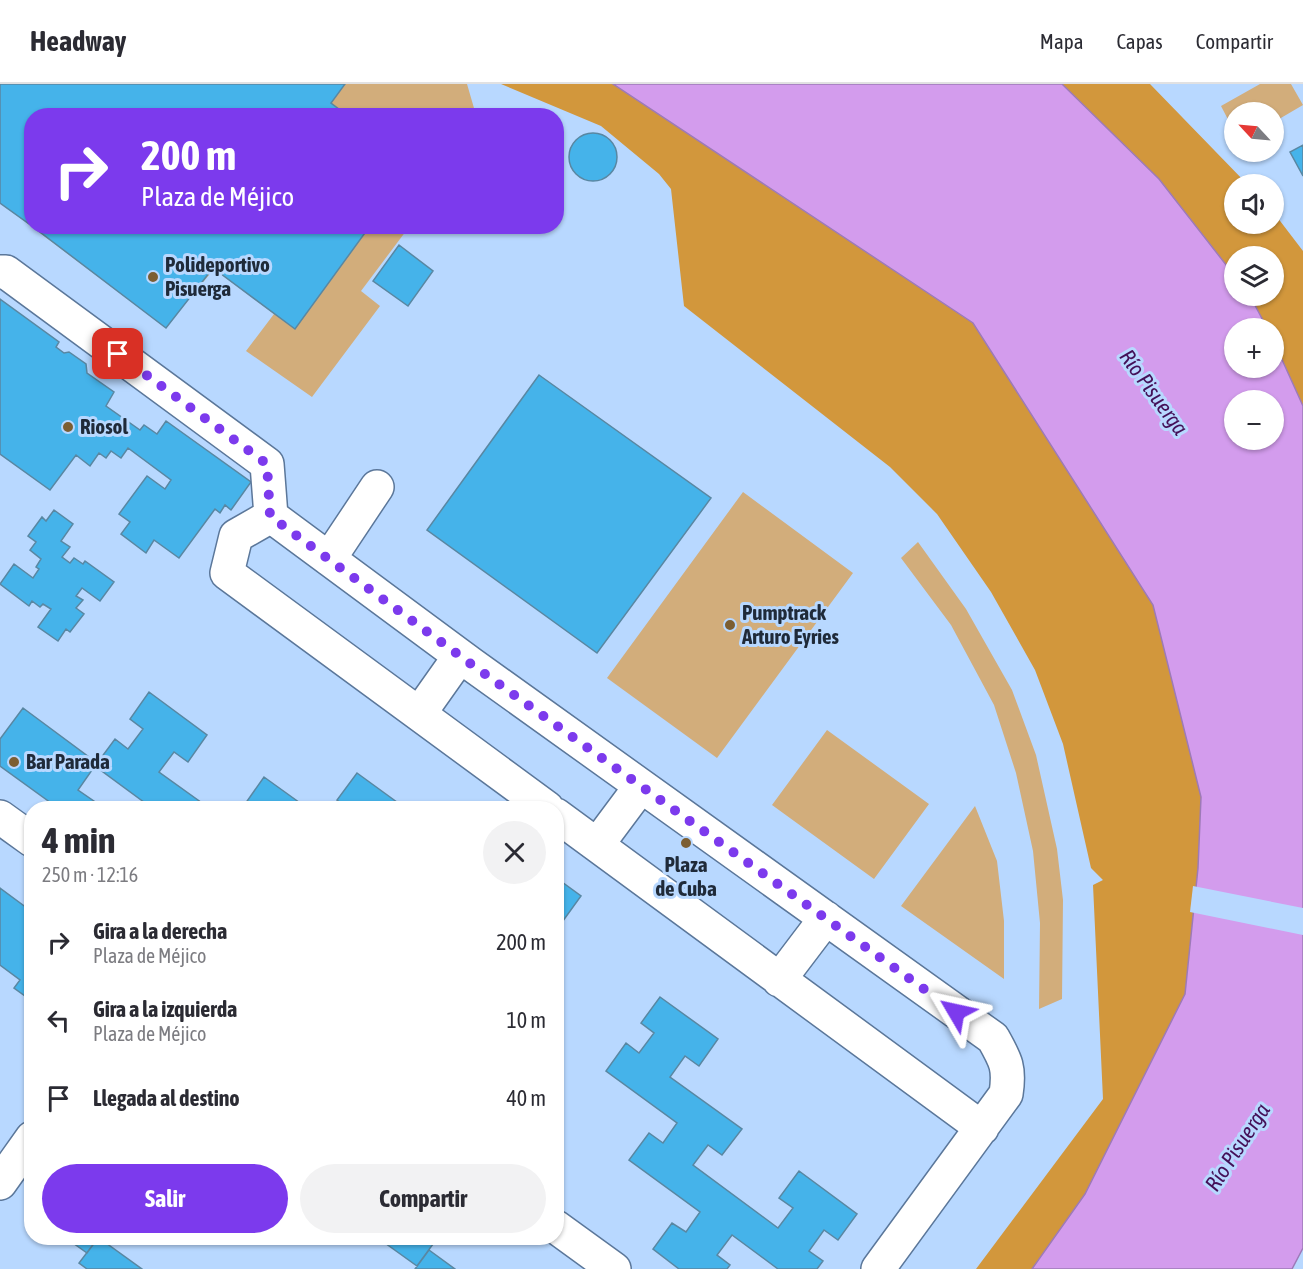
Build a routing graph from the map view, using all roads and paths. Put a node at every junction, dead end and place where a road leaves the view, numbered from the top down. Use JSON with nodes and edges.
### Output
{"nodes":[{"id":1,"x":0,"y":272,"type":"edge"},
{"id":2,"x":377,"y":487,"type":"dead end"},
{"id":3,"x":270,"y":516,"type":"junction"},
{"id":4,"x":329,"y":559,"type":"junction"},
{"id":5,"x":460,"y":656,"type":"junction"},
{"id":6,"x":419,"y":714,"type":"junction"},
{"id":7,"x":641,"y":786,"type":"junction"},
{"id":8,"x":537,"y":801,"type":"edge"},
{"id":9,"x":0,"y":817,"type":"edge"},
{"id":10,"x":564,"y":822,"type":"edge"},
{"id":11,"x":24,"y":834,"type":"edge"},
{"id":12,"x":597,"y":845,"type":"junction"},
{"id":13,"x":826,"y":918,"type":"junction"},
{"id":14,"x":779,"y":980,"type":"junction"},
{"id":15,"x":982,"y":1128,"type":"junction"},
{"id":16,"x":24,"y":1149,"type":"edge"},
{"id":17,"x":0,"y":1182,"type":"edge"},
{"id":18,"x":564,"y":1233,"type":"edge"},
{"id":19,"x":614,"y":1269,"type":"edge"},
{"id":20,"x":878,"y":1269,"type":"edge"}],
"edges":[{"from":1,"to":3,"type":"street"},
{"from":2,"to":4,"type":"street"},
{"from":3,"to":4,"type":"street"},
{"from":3,"to":6,"type":"street"},
{"from":4,"to":5,"type":"street"},
{"from":5,"to":6,"type":"street"},
{"from":5,"to":7,"type":"street"},
{"from":6,"to":8,"type":"street"},
{"from":7,"to":12,"type":"street"},
{"from":7,"to":13,"type":"street"},
{"from":9,"to":11,"type":"street"},
{"from":10,"to":12,"type":"street"},
{"from":12,"to":14,"type":"street"},
{"from":13,"to":14,"type":"street"},
{"from":13,"to":15,"type":"street"},
{"from":14,"to":15,"type":"street"},
{"from":15,"to":20,"type":"street"},
{"from":16,"to":17,"type":"street"},
{"from":18,"to":19,"type":"street"}]}
